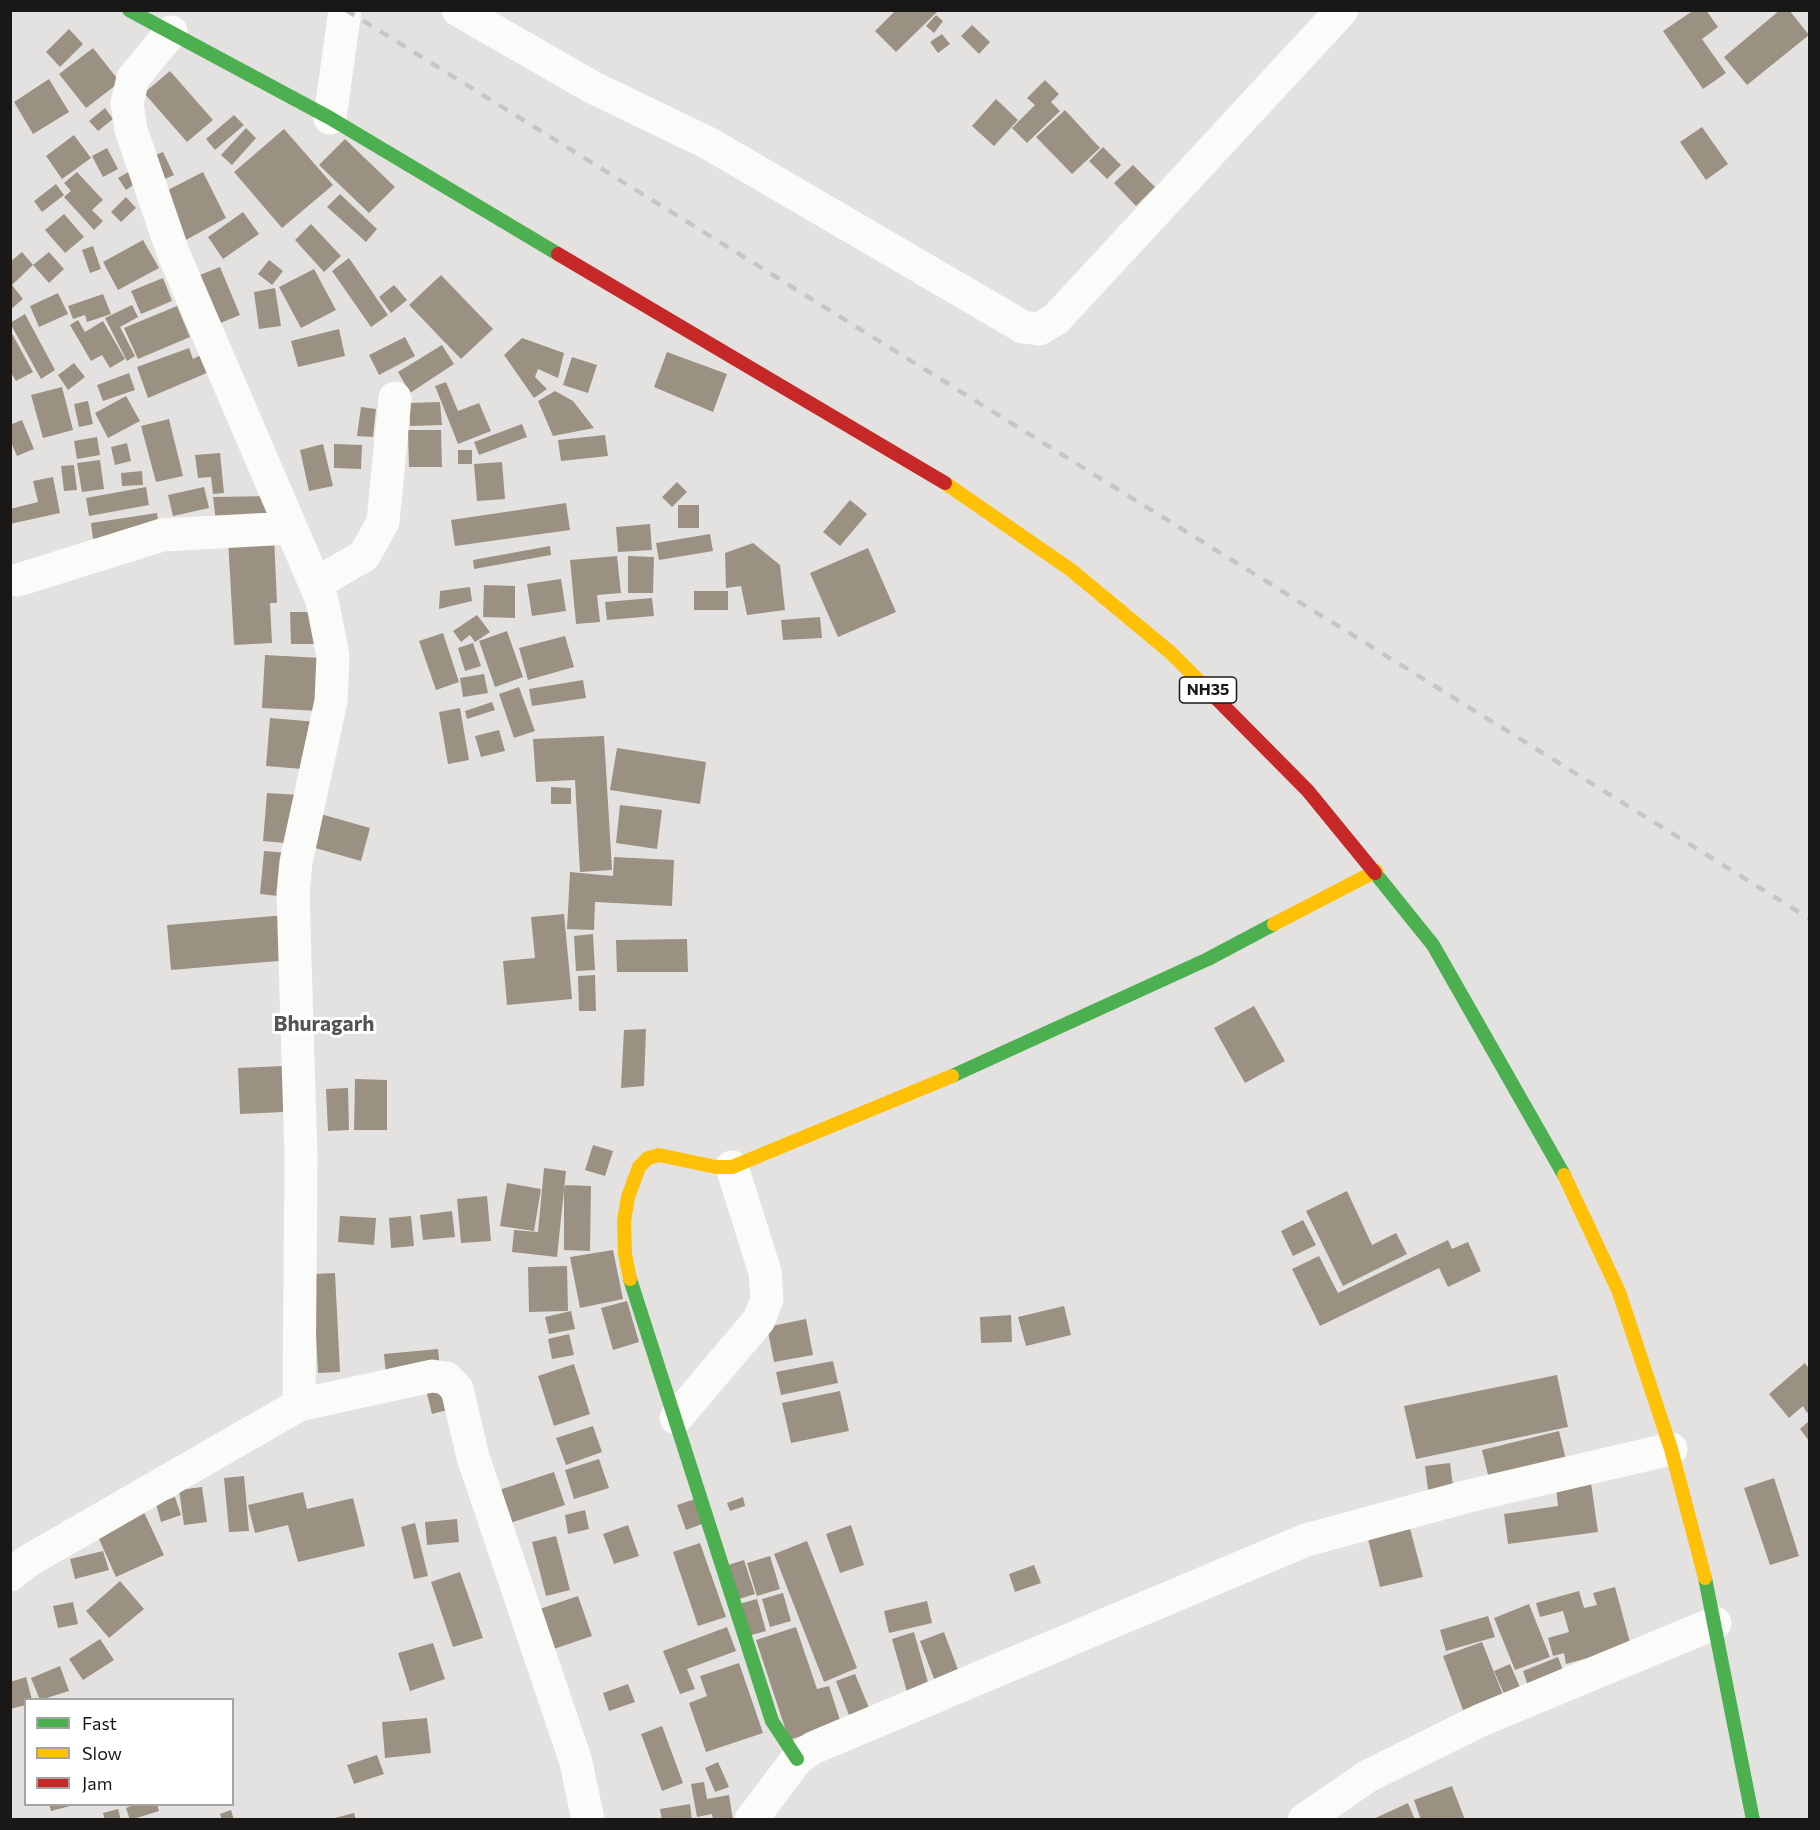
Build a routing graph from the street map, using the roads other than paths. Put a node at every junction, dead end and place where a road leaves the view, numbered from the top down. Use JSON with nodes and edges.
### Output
{"nodes":[{"id":1,"x":129,"y":10,"type":"edge"},
{"id":2,"x":345,"y":10,"type":"edge"},
{"id":3,"x":458,"y":10,"type":"edge"},
{"id":4,"x":1342,"y":10,"type":"edge"},
{"id":5,"x":171,"y":32,"type":"junction"},
{"id":6,"x":330,"y":118,"type":"junction"},
{"id":7,"x":395,"y":398,"type":"dead end"},
{"id":8,"x":291,"y":528,"type":"junction"},
{"id":9,"x":18,"y":580,"type":"dead end"},
{"id":10,"x":315,"y":584,"type":"junction"},
{"id":11,"x":1376,"y":871,"type":"junction"},
{"id":12,"x":732,"y":1167,"type":"junction"},
{"id":13,"x":299,"y":1405,"type":"junction"},
{"id":14,"x":676,"y":1418,"type":"junction"},
{"id":15,"x":1671,"y":1449,"type":"junction"},
{"id":16,"x":10,"y":1575,"type":"edge"},
{"id":17,"x":1715,"y":1623,"type":"junction"},
{"id":18,"x":797,"y":1759,"type":"junction"},
{"id":19,"x":588,"y":1820,"type":"edge"},
{"id":20,"x":751,"y":1820,"type":"edge"},
{"id":21,"x":1304,"y":1820,"type":"edge"},
{"id":22,"x":1753,"y":1820,"type":"edge"}],
"edges":[{"from":1,"to":5,"type":"main road","number":"NH35"},
{"from":2,"to":6,"type":"street"},
{"from":3,"to":4,"type":"street"},
{"from":5,"to":6,"type":"main road","number":"NH35"},
{"from":5,"to":8,"type":"street"},
{"from":6,"to":11,"type":"main road","number":"NH35"},
{"from":7,"to":10,"type":"street"},
{"from":8,"to":9,"type":"street"},
{"from":8,"to":10,"type":"street"},
{"from":10,"to":13,"type":"street"},
{"from":11,"to":12,"type":"main road"},
{"from":11,"to":15,"type":"main road","number":"NH35"},
{"from":12,"to":14,"type":"street"},
{"from":12,"to":14,"type":"main road"},
{"from":13,"to":16,"type":"street"},
{"from":13,"to":19,"type":"street"},
{"from":14,"to":18,"type":"main road"},
{"from":15,"to":17,"type":"main road","number":"NH35"},
{"from":15,"to":18,"type":"street"},
{"from":17,"to":21,"type":"street"},
{"from":17,"to":22,"type":"main road","number":"NH35"},
{"from":18,"to":20,"type":"street"}]}
